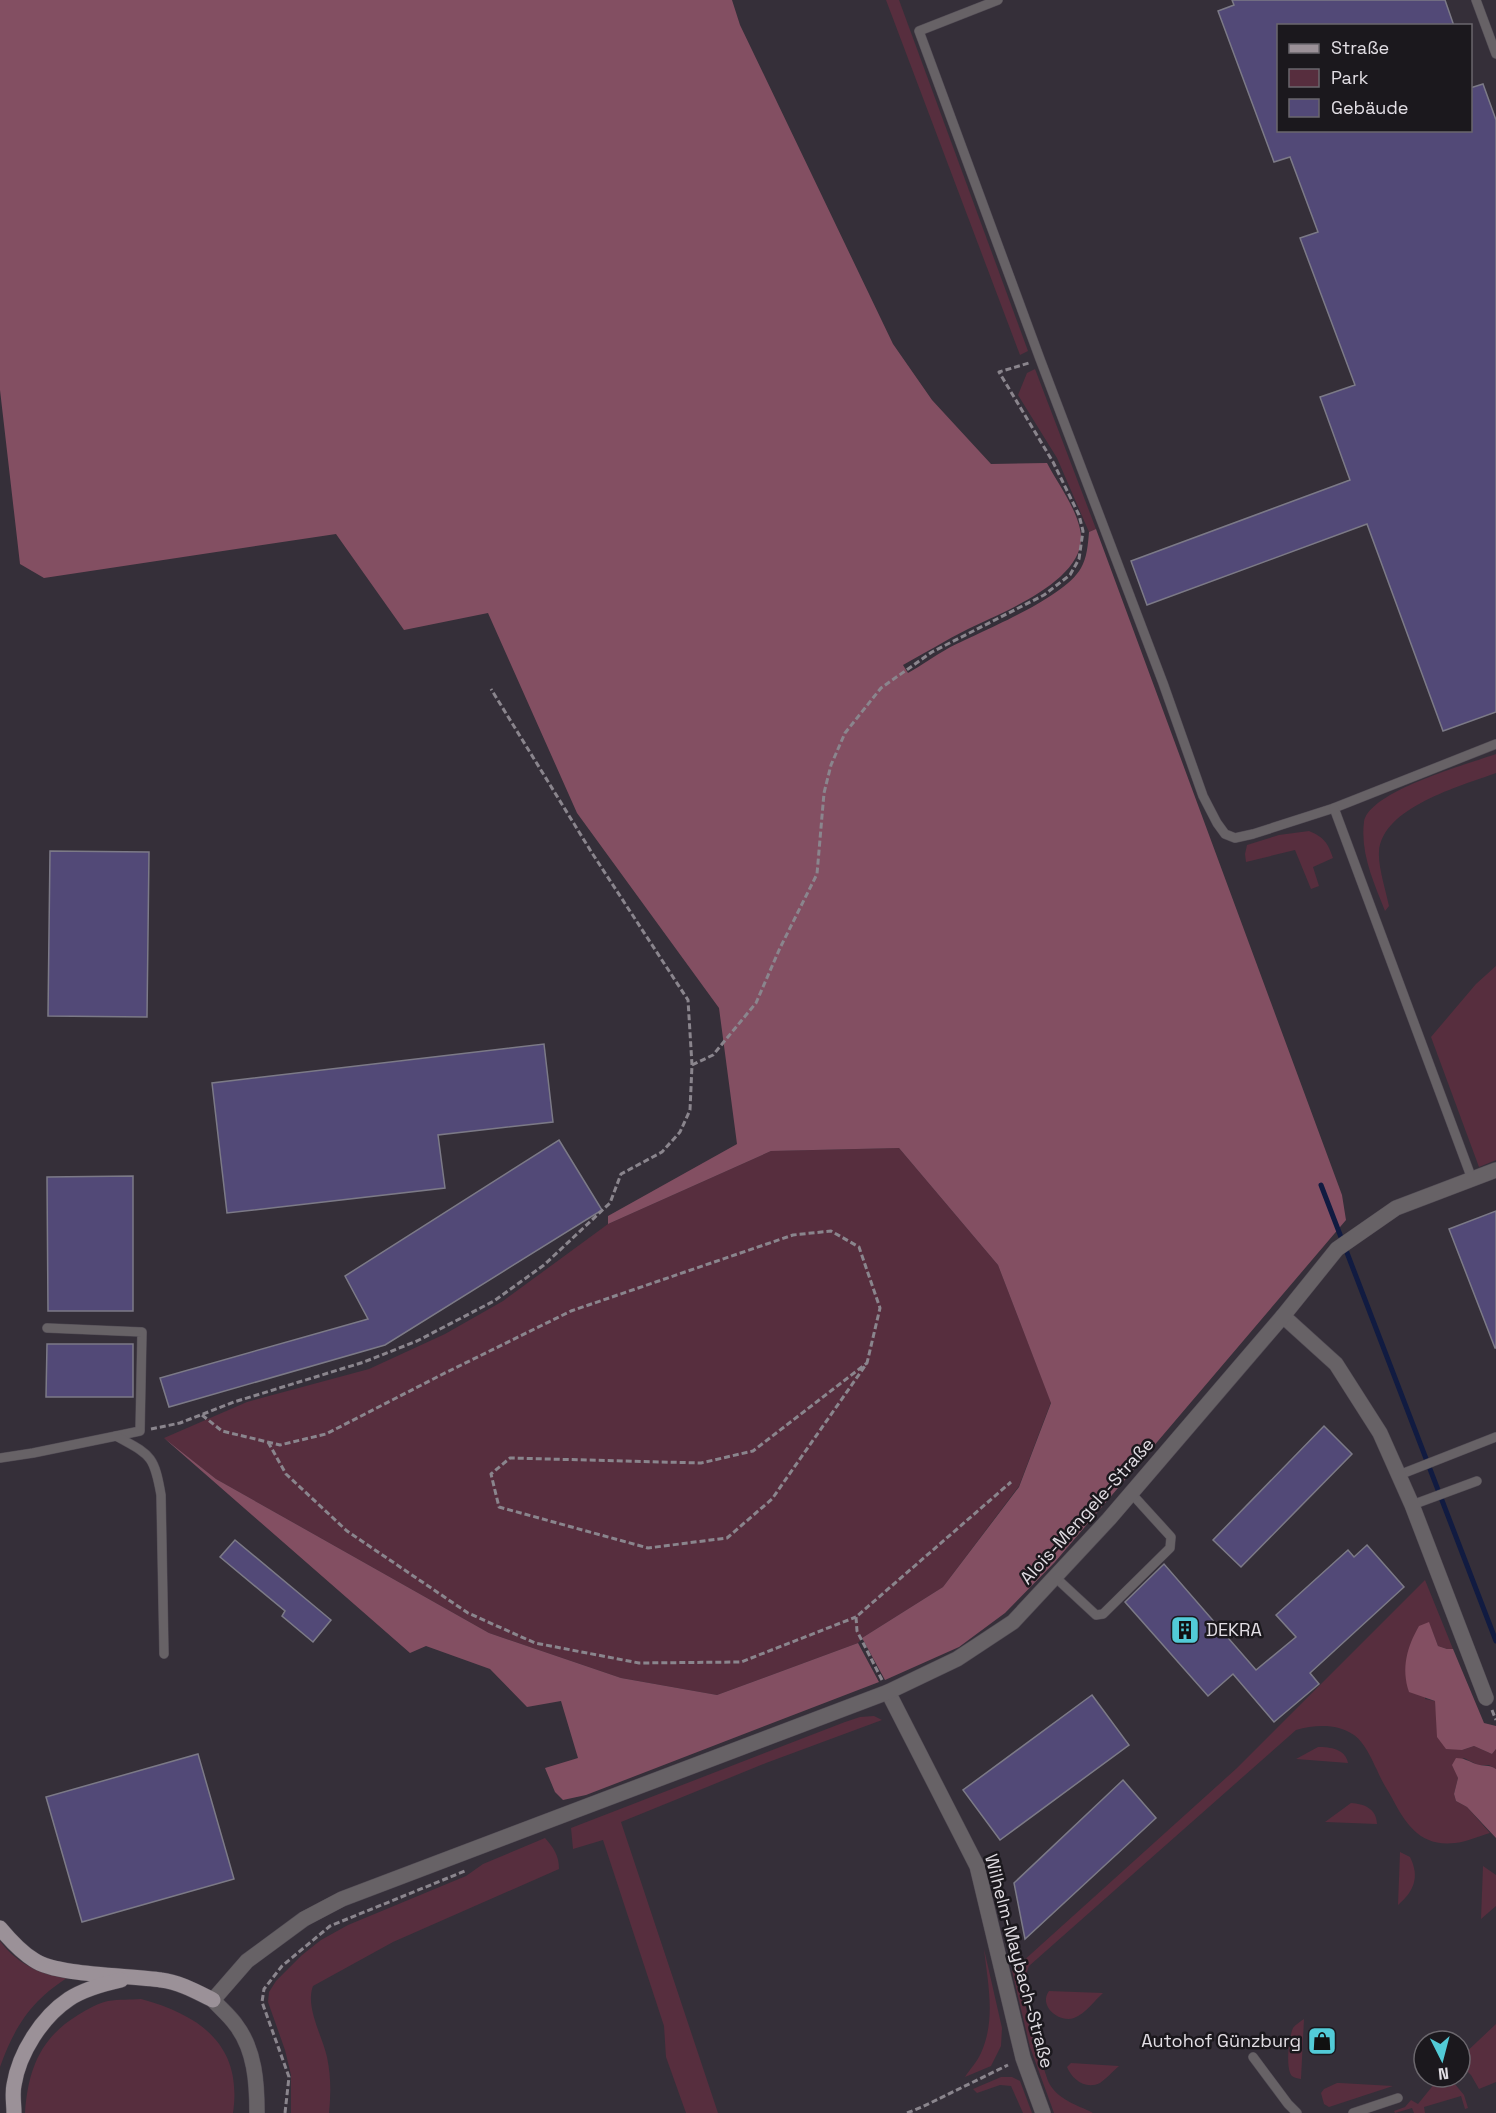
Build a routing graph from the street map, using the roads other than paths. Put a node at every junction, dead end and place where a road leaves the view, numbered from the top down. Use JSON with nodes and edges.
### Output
{"nodes":[{"id":1,"x":998,"y":0,"type":"edge"},
{"id":2,"x":1476,"y":0,"type":"edge"},
{"id":3,"x":1496,"y":54,"type":"edge"},
{"id":4,"x":1496,"y":744,"type":"edge"},
{"id":5,"x":1334,"y":808,"type":"junction"},
{"id":6,"x":1496,"y":1170,"type":"edge"},
{"id":7,"x":1472,"y":1179,"type":"junction"},
{"id":8,"x":1283,"y":1316,"type":"junction"},
{"id":9,"x":47,"y":1328,"type":"dead end"},
{"id":10,"x":116,"y":1436,"type":"junction"},
{"id":11,"x":1496,"y":1437,"type":"edge"},
{"id":12,"x":0,"y":1458,"type":"edge"},
{"id":13,"x":1399,"y":1476,"type":"junction"},
{"id":14,"x":1477,"y":1481,"type":"dead end"},
{"id":15,"x":1131,"y":1493,"type":"junction"},
{"id":16,"x":1412,"y":1505,"type":"junction"},
{"id":17,"x":1055,"y":1577,"type":"junction"},
{"id":18,"x":164,"y":1654,"type":"dead end"},
{"id":19,"x":888,"y":1692,"type":"junction"},
{"id":20,"x":1491,"y":1697,"type":"edge"},
{"id":21,"x":0,"y":1929,"type":"edge"},
{"id":22,"x":133,"y":1977,"type":"junction"},
{"id":23,"x":213,"y":2000,"type":"junction"},
{"id":24,"x":1253,"y":2057,"type":"dead end"},
{"id":25,"x":1398,"y":2098,"type":"dead end"},
{"id":26,"x":1380,"y":2109,"type":"edge"},
{"id":27,"x":14,"y":2113,"type":"edge"},
{"id":28,"x":257,"y":2113,"type":"edge"},
{"id":29,"x":1042,"y":2113,"type":"edge"},
{"id":30,"x":1297,"y":2113,"type":"edge"},
{"id":31,"x":1353,"y":2113,"type":"edge"}],
"edges":[{"from":1,"to":5,"type":"lane"},
{"from":2,"to":3,"type":"lane"},
{"from":4,"to":5,"type":"lane"},
{"from":5,"to":7,"type":"lane"},
{"from":6,"to":7,"type":"street","name":"Alois-Mengele-Straße"},
{"from":7,"to":8,"type":"street","name":"Alois-Mengele-Straße"},
{"from":8,"to":13,"type":"street"},
{"from":8,"to":15,"type":"street","name":"Alois-Mengele-Straße"},
{"from":9,"to":10,"type":"lane"},
{"from":10,"to":12,"type":"lane"},
{"from":10,"to":18,"type":"lane"},
{"from":11,"to":13,"type":"lane"},
{"from":13,"to":16,"type":"street"},
{"from":14,"to":16,"type":"lane"},
{"from":15,"to":17,"type":"street","name":"Alois-Mengele-Straße"},
{"from":15,"to":17,"type":"lane"},
{"from":16,"to":20,"type":"street"},
{"from":17,"to":19,"type":"street","name":"Alois-Mengele-Straße"},
{"from":19,"to":23,"type":"street","name":"Alois-Mengele-Straße"},
{"from":19,"to":29,"type":"street","name":"Wilhelm-Maybach-Straße"},
{"from":21,"to":22,"type":"main road"},
{"from":22,"to":23,"type":"main road"},
{"from":22,"to":27,"type":"main road"},
{"from":23,"to":28,"type":"street"},
{"from":24,"to":30,"type":"lane"},
{"from":25,"to":26,"type":"lane"},
{"from":26,"to":31,"type":"lane"}]}
